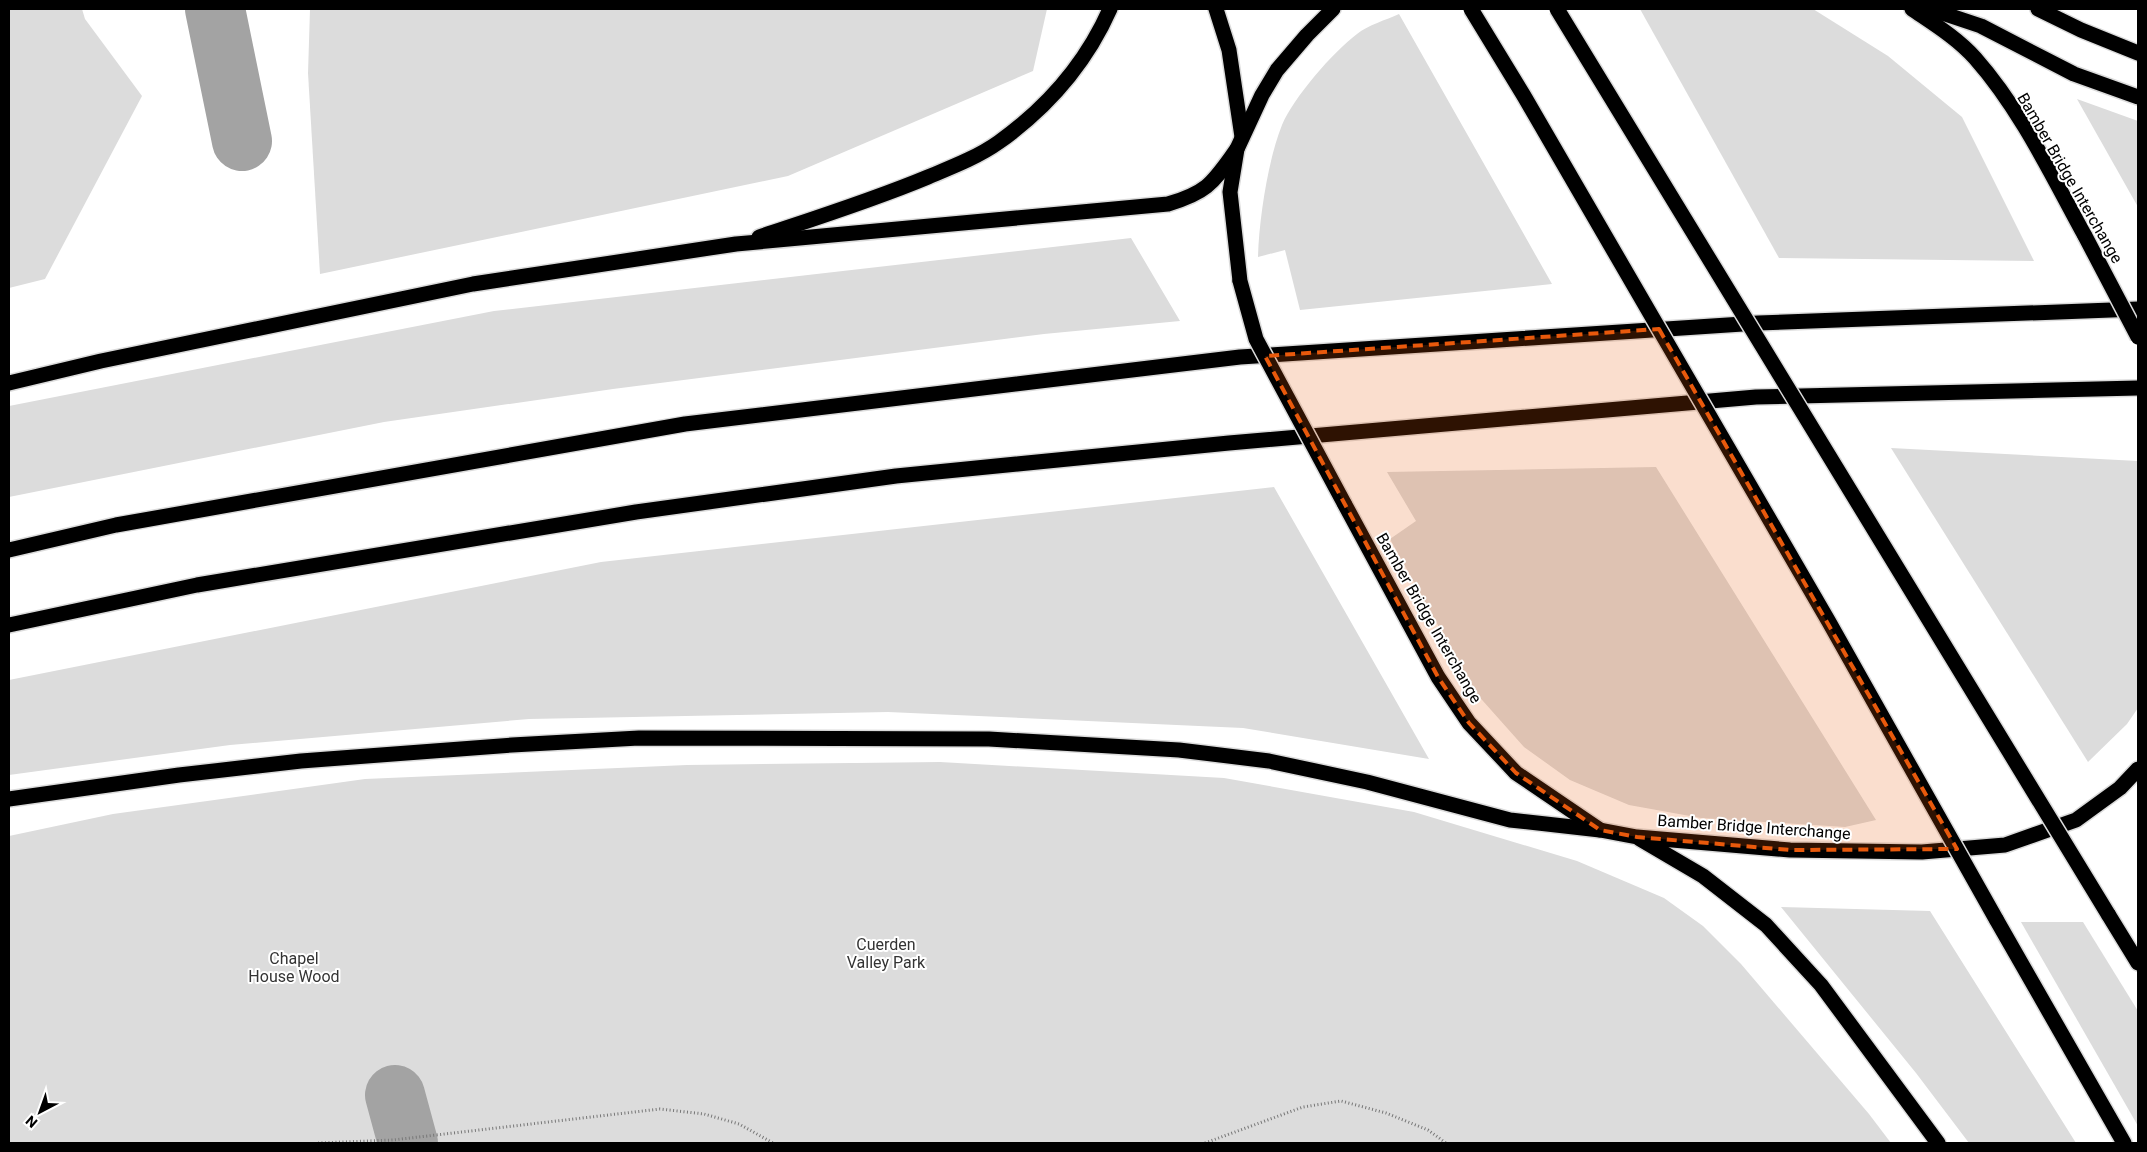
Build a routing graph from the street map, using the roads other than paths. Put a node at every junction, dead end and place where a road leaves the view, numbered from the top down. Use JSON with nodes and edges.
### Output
{"nodes":[{"id":1,"x":1110,"y":9,"type":"edge"},
{"id":2,"x":1216,"y":9,"type":"edge"},
{"id":3,"x":1333,"y":9,"type":"edge"},
{"id":4,"x":1471,"y":9,"type":"edge"},
{"id":5,"x":1557,"y":9,"type":"edge"},
{"id":6,"x":1912,"y":9,"type":"edge"},
{"id":7,"x":1930,"y":9,"type":"edge"},
{"id":8,"x":2038,"y":9,"type":"edge"},
{"id":9,"x":2138,"y":53,"type":"edge"},
{"id":10,"x":2138,"y":97,"type":"edge"},
{"id":11,"x":1240,"y":143,"type":"junction"},
{"id":12,"x":736,"y":244,"type":"junction"},
{"id":13,"x":2138,"y":309,"type":"edge"},
{"id":14,"x":2138,"y":337,"type":"edge"},
{"id":15,"x":9,"y":383,"type":"edge"},
{"id":16,"x":2138,"y":388,"type":"edge"},
{"id":17,"x":9,"y":550,"type":"edge"},
{"id":18,"x":9,"y":625,"type":"edge"},
{"id":19,"x":2138,"y":769,"type":"edge"},
{"id":20,"x":9,"y":799,"type":"edge"},
{"id":21,"x":1600,"y":830,"type":"junction"},
{"id":22,"x":1638,"y":837,"type":"junction"},
{"id":23,"x":2138,"y":963,"type":"edge"},
{"id":24,"x":1938,"y":1143,"type":"edge"},
{"id":25,"x":2124,"y":1143,"type":"edge"}],
"edges":[{"from":1,"to":12,"type":"highway"},
{"from":2,"to":11,"type":"highway"},
{"from":3,"to":11,"type":"highway","name":"Bamber Bridge Interchange"},
{"from":4,"to":25,"type":"highway","bridge":true},
{"from":5,"to":23,"type":"highway","bridge":true},
{"from":6,"to":14,"type":"highway","name":"Bamber Bridge Interchange","bridge":true},
{"from":7,"to":10,"type":"highway"},
{"from":8,"to":9,"type":"highway"},
{"from":11,"to":12,"type":"highway"},
{"from":11,"to":21,"type":"highway","name":"Bamber Bridge Interchange","bridge":true},
{"from":12,"to":15,"type":"highway"},
{"from":13,"to":17,"type":"highway"},
{"from":16,"to":18,"type":"highway"},
{"from":19,"to":22,"type":"highway","name":"Bamber Bridge Interchange"},
{"from":20,"to":21,"type":"highway"},
{"from":21,"to":22,"type":"highway","name":"Bamber Bridge Interchange"},
{"from":22,"to":24,"type":"highway"}]}
